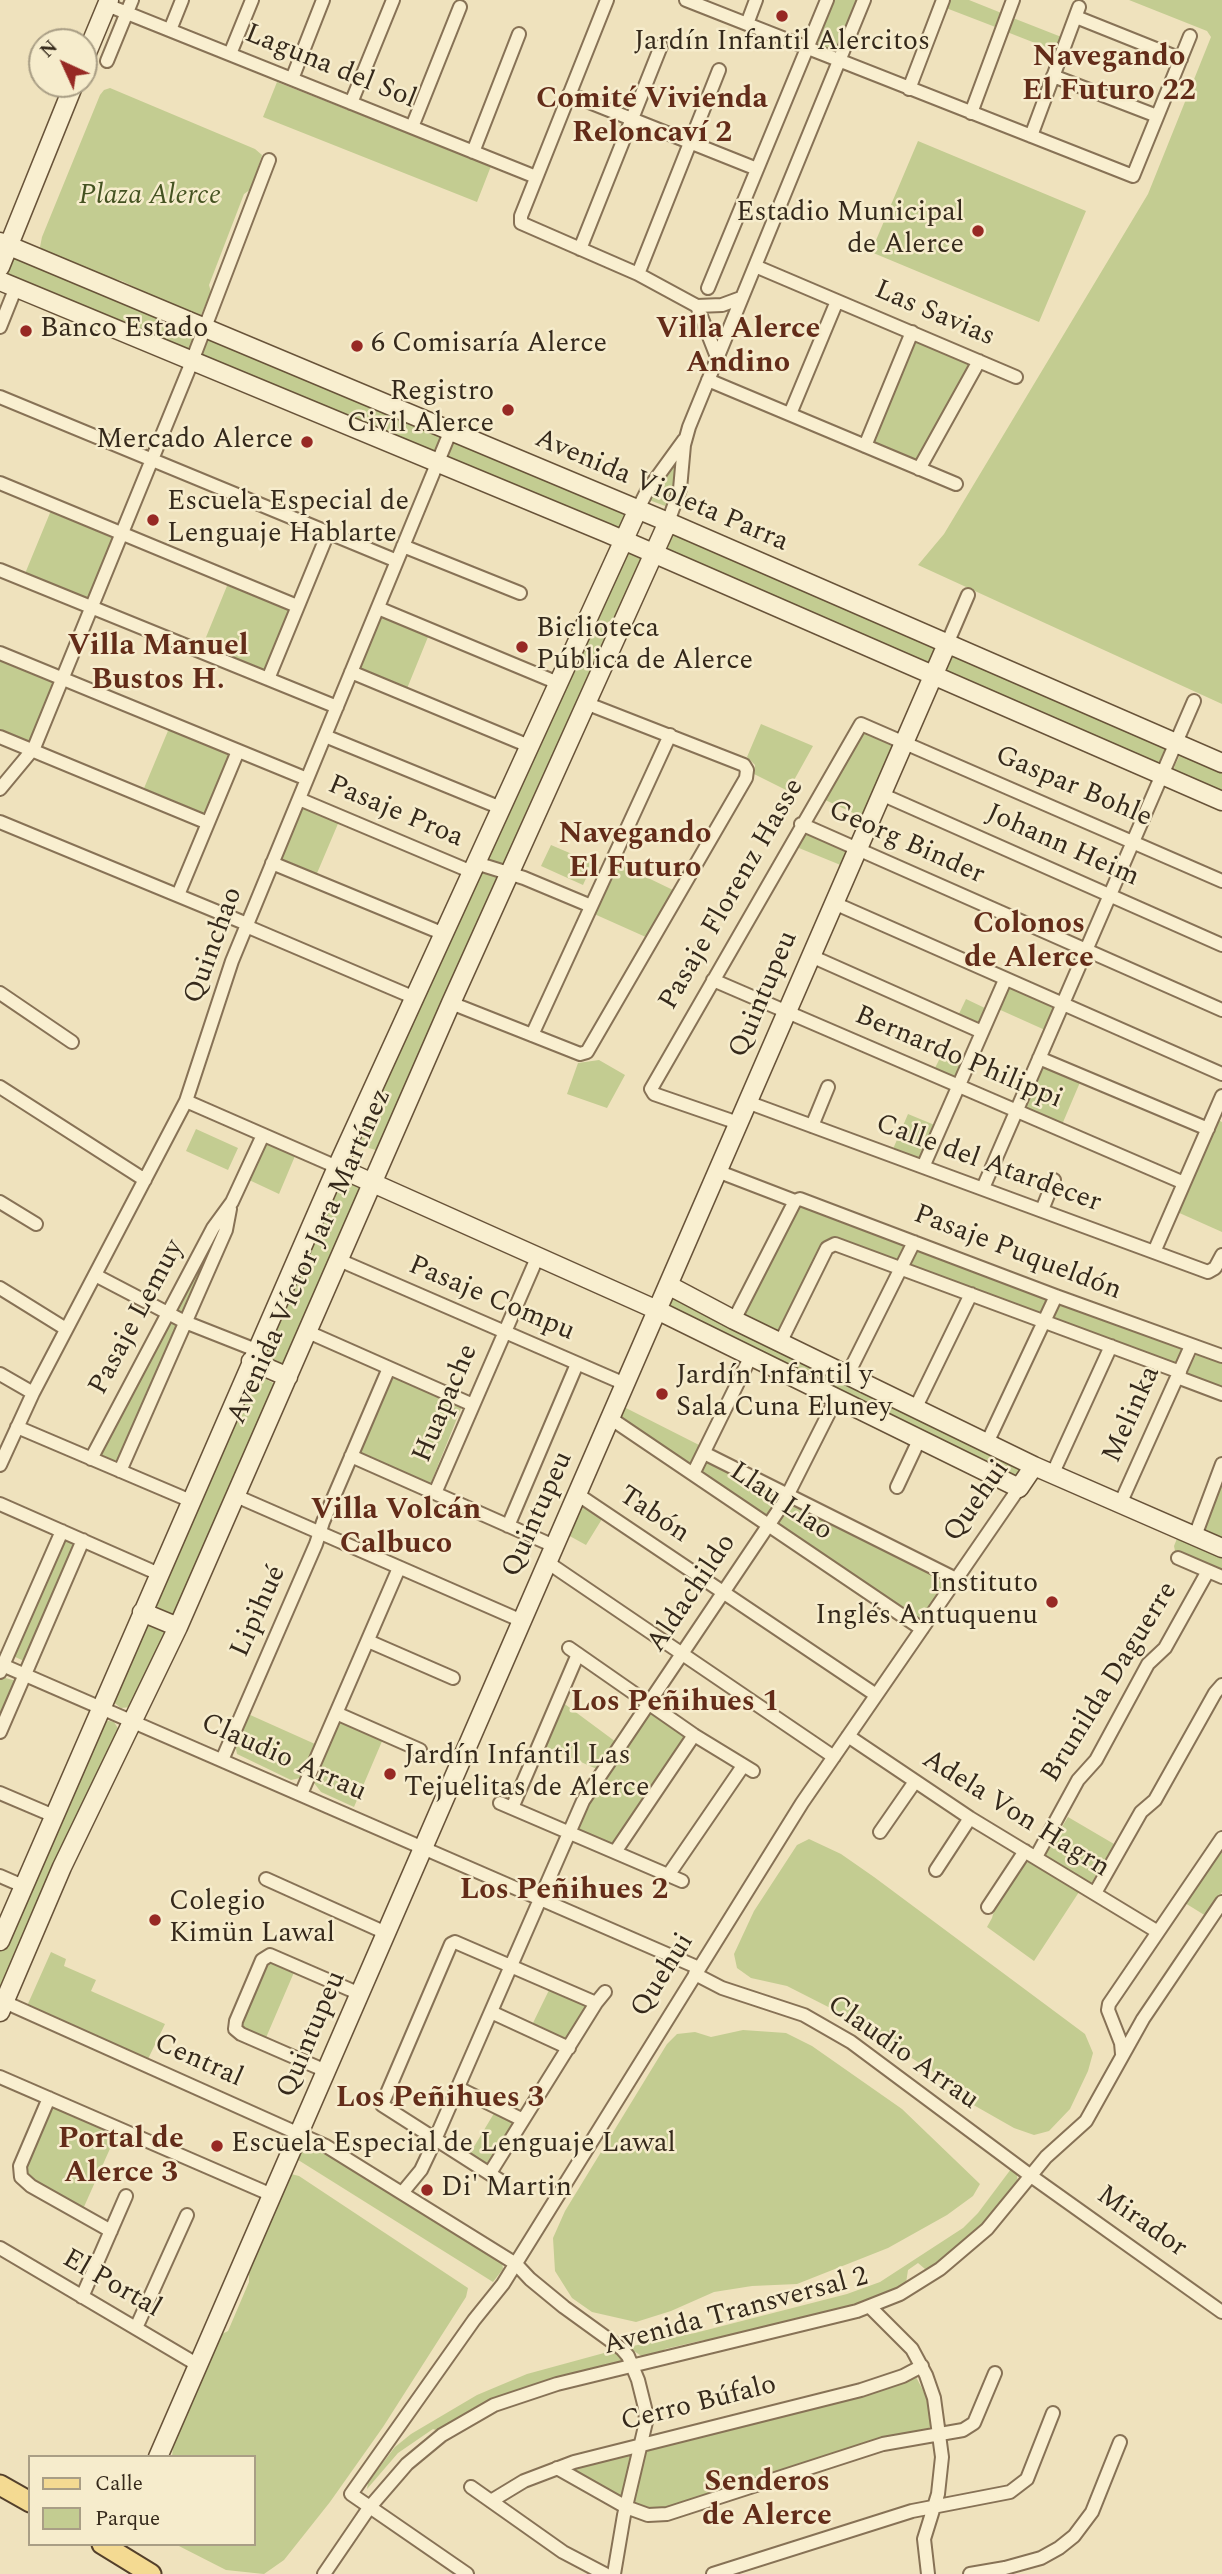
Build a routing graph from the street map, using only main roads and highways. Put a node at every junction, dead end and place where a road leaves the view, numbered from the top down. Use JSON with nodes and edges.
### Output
{"nodes":[{"id":1,"x":108,"y":2,"type":"edge"},
{"id":2,"x":97,"y":28,"type":"edge"},
{"id":3,"x":68,"y":98,"type":"edge"},
{"id":4,"x":4,"y":243,"type":"edge"},
{"id":5,"x":0,"y":267,"type":"edge"},
{"id":6,"x":8,"y":284,"type":"edge"},
{"id":7,"x":638,"y":509,"type":"junction"},
{"id":8,"x":668,"y":522,"type":"junction"},
{"id":9,"x":623,"y":540,"type":"junction"},
{"id":10,"x":655,"y":555,"type":"junction"},
{"id":11,"x":947,"y":644,"type":"junction"},
{"id":12,"x":933,"y":676,"type":"junction"},
{"id":13,"x":1222,"y":763,"type":"edge"},
{"id":14,"x":1222,"y":801,"type":"edge"},
{"id":15,"x":337,"y":1167,"type":"junction"},
{"id":16,"x":373,"y":1183,"type":"junction"},
{"id":17,"x":668,"y":1285,"type":"junction"},
{"id":18,"x":657,"y":1310,"type":"junction"},
{"id":19,"x":254,"y":1356,"type":"junction"},
{"id":20,"x":288,"y":1377,"type":"junction"},
{"id":21,"x":1034,"y":1466,"type":"junction"},
{"id":22,"x":1222,"y":1548,"type":"edge"},
{"id":23,"x":142,"y":1612,"type":"junction"},
{"id":24,"x":178,"y":1627,"type":"junction"},
{"id":25,"x":0,"y":1941,"type":"edge"},
{"id":26,"x":1,"y":2004,"type":"edge"},
{"id":27,"x":159,"y":2455,"type":"edge"},
{"id":28,"x":0,"y":2485,"type":"edge"},
{"id":29,"x":28,"y":2501,"type":"edge"},
{"id":30,"x":112,"y":2547,"type":"edge"},
{"id":31,"x":151,"y":2574,"type":"edge"}],
"edges":[{"from":1,"to":2,"type":"main road"},
{"from":3,"to":4,"type":"main road"},
{"from":4,"to":5,"type":"main road"},
{"from":4,"to":7,"type":"main road","name":"Avenida Violeta Parra"},
{"from":6,"to":9,"type":"main road"},
{"from":7,"to":8,"type":"main road","name":"Avenida Violeta Parra"},
{"from":7,"to":9,"type":"main road","name":"Avenida Víctor Jara Martínez"},
{"from":8,"to":10,"type":"main road","name":"Avenida Víctor Jara Martínez"},
{"from":8,"to":11,"type":"main road","name":"Avenida Violeta Parra"},
{"from":9,"to":10,"type":"main road"},
{"from":9,"to":15,"type":"main road","name":"Avenida Víctor Jara Martínez"},
{"from":10,"to":12,"type":"main road"},
{"from":10,"to":16,"type":"main road","name":"Avenida Víctor Jara Martínez"},
{"from":11,"to":12,"type":"main road","name":"Quintupeu"},
{"from":11,"to":13,"type":"main road","name":"Avenida Violeta Parra"},
{"from":12,"to":14,"type":"main road"},
{"from":12,"to":17,"type":"main road","name":"Quintupeu"},
{"from":15,"to":16,"type":"main road"},
{"from":15,"to":19,"type":"main road","name":"Avenida Víctor Jara Martínez"},
{"from":16,"to":18,"type":"main road"},
{"from":16,"to":20,"type":"main road","name":"Avenida Víctor Jara Martínez"},
{"from":17,"to":18,"type":"main road","name":"Quintupeu"},
{"from":17,"to":21,"type":"main road"},
{"from":18,"to":21,"type":"main road","name":"Quehui"},
{"from":18,"to":27,"type":"main road","name":"Quintupeu"},
{"from":19,"to":20,"type":"main road"},
{"from":19,"to":23,"type":"main road","name":"Avenida Víctor Jara Martínez"},
{"from":20,"to":24,"type":"main road","name":"Avenida Víctor Jara Martínez"},
{"from":21,"to":22,"type":"main road"},
{"from":23,"to":24,"type":"main road"},
{"from":23,"to":25,"type":"main road","name":"Avenida Víctor Jara Martínez"},
{"from":24,"to":26,"type":"main road","name":"Avenida Víctor Jara Martínez"},
{"from":28,"to":29,"type":"main road"},
{"from":30,"to":31,"type":"main road"}]}
